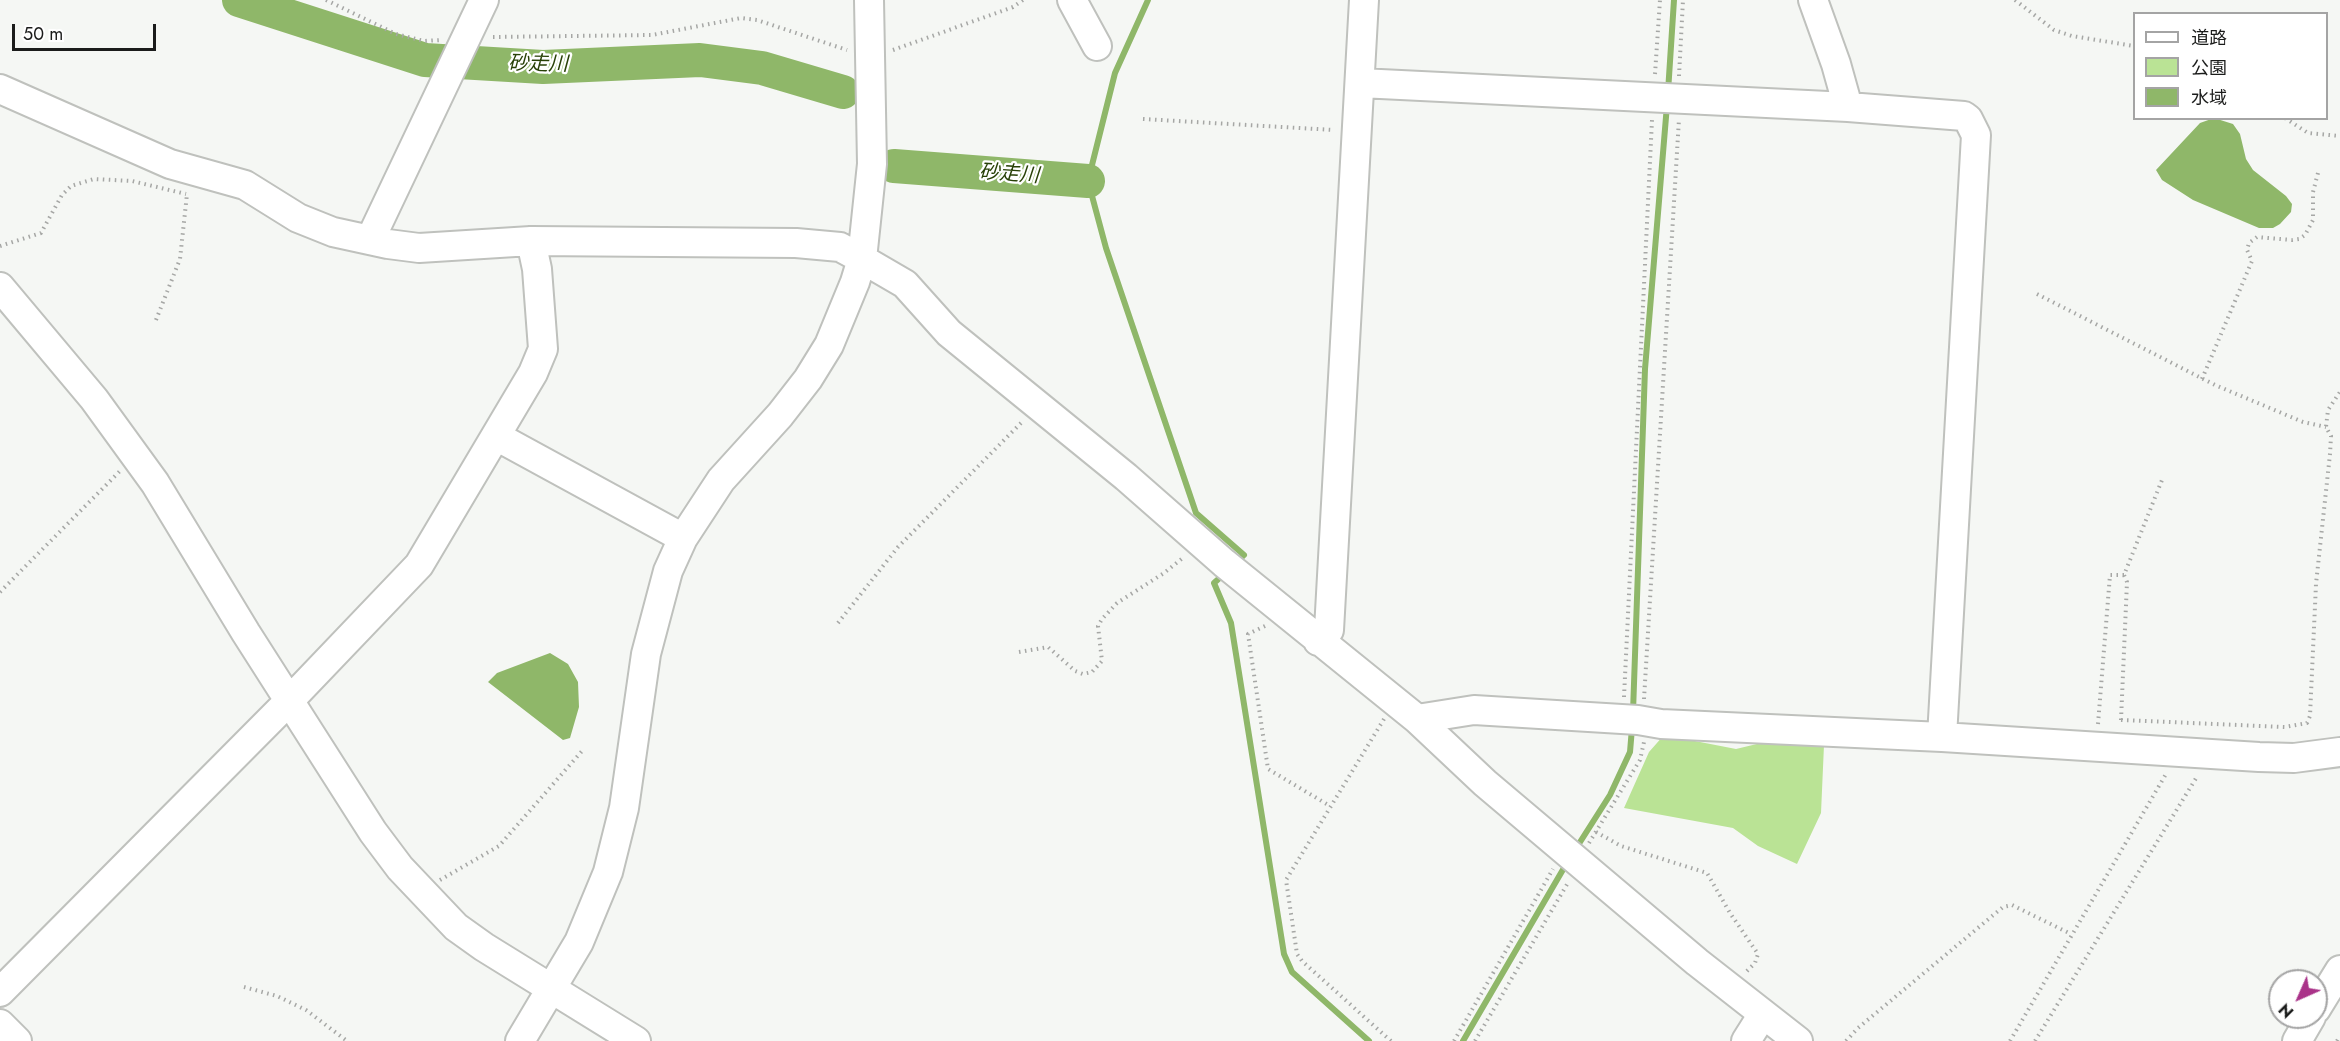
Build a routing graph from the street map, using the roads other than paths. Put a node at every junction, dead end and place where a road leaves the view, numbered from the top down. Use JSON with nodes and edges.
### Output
{"nodes":[{"id":1,"x":484,"y":0,"type":"edge"},
{"id":2,"x":869,"y":0,"type":"edge"},
{"id":3,"x":1072,"y":0,"type":"edge"},
{"id":4,"x":1364,"y":0,"type":"edge"},
{"id":5,"x":1813,"y":0,"type":"edge"},
{"id":6,"x":1097,"y":46,"type":"dead end"},
{"id":7,"x":1360,"y":83,"type":"junction"},
{"id":8,"x":0,"y":89,"type":"edge"},
{"id":9,"x":1848,"y":107,"type":"junction"},
{"id":10,"x":370,"y":240,"type":"junction"},
{"id":11,"x":531,"y":241,"type":"junction"},
{"id":12,"x":862,"y":259,"type":"junction"},
{"id":13,"x":0,"y":287,"type":"edge"},
{"id":14,"x":496,"y":436,"type":"junction"},
{"id":15,"x":683,"y":538,"type":"junction"},
{"id":16,"x":1318,"y":641,"type":"junction"},
{"id":17,"x":290,"y":700,"type":"junction"},
{"id":18,"x":1407,"y":711,"type":"junction"},
{"id":19,"x":1942,"y":737,"type":"junction"},
{"id":20,"x":2340,"y":752,"type":"edge"},
{"id":21,"x":2340,"y":970,"type":"edge"},
{"id":22,"x":552,"y":990,"type":"junction"},
{"id":23,"x":2328,"y":990,"type":"edge"},
{"id":24,"x":0,"y":992,"type":"edge"},
{"id":25,"x":1763,"y":1014,"type":"junction"},
{"id":26,"x":0,"y":1024,"type":"edge"},
{"id":27,"x":17,"y":1041,"type":"edge"},
{"id":28,"x":520,"y":1041,"type":"edge"},
{"id":29,"x":636,"y":1041,"type":"edge"},
{"id":30,"x":1746,"y":1041,"type":"edge"},
{"id":31,"x":1798,"y":1041,"type":"edge"}],
"edges":[{"from":1,"to":10,"type":"street"},
{"from":2,"to":12,"type":"street"},
{"from":3,"to":6,"type":"street"},
{"from":4,"to":7,"type":"street"},
{"from":5,"to":9,"type":"street"},
{"from":7,"to":9,"type":"street"},
{"from":7,"to":16,"type":"street"},
{"from":8,"to":10,"type":"street"},
{"from":9,"to":19,"type":"street"},
{"from":10,"to":11,"type":"street"},
{"from":11,"to":12,"type":"street"},
{"from":11,"to":14,"type":"street"},
{"from":12,"to":15,"type":"street"},
{"from":12,"to":16,"type":"street"},
{"from":13,"to":17,"type":"street"},
{"from":14,"to":15,"type":"street"},
{"from":14,"to":17,"type":"street"},
{"from":15,"to":22,"type":"street"},
{"from":16,"to":18,"type":"street"},
{"from":17,"to":22,"type":"street"},
{"from":17,"to":24,"type":"street"},
{"from":18,"to":19,"type":"street"},
{"from":18,"to":25,"type":"street"},
{"from":19,"to":20,"type":"street"},
{"from":21,"to":23,"type":"street"},
{"from":22,"to":28,"type":"street"},
{"from":22,"to":29,"type":"street"},
{"from":25,"to":30,"type":"street"},
{"from":25,"to":31,"type":"street"},
{"from":26,"to":27,"type":"street"}]}
